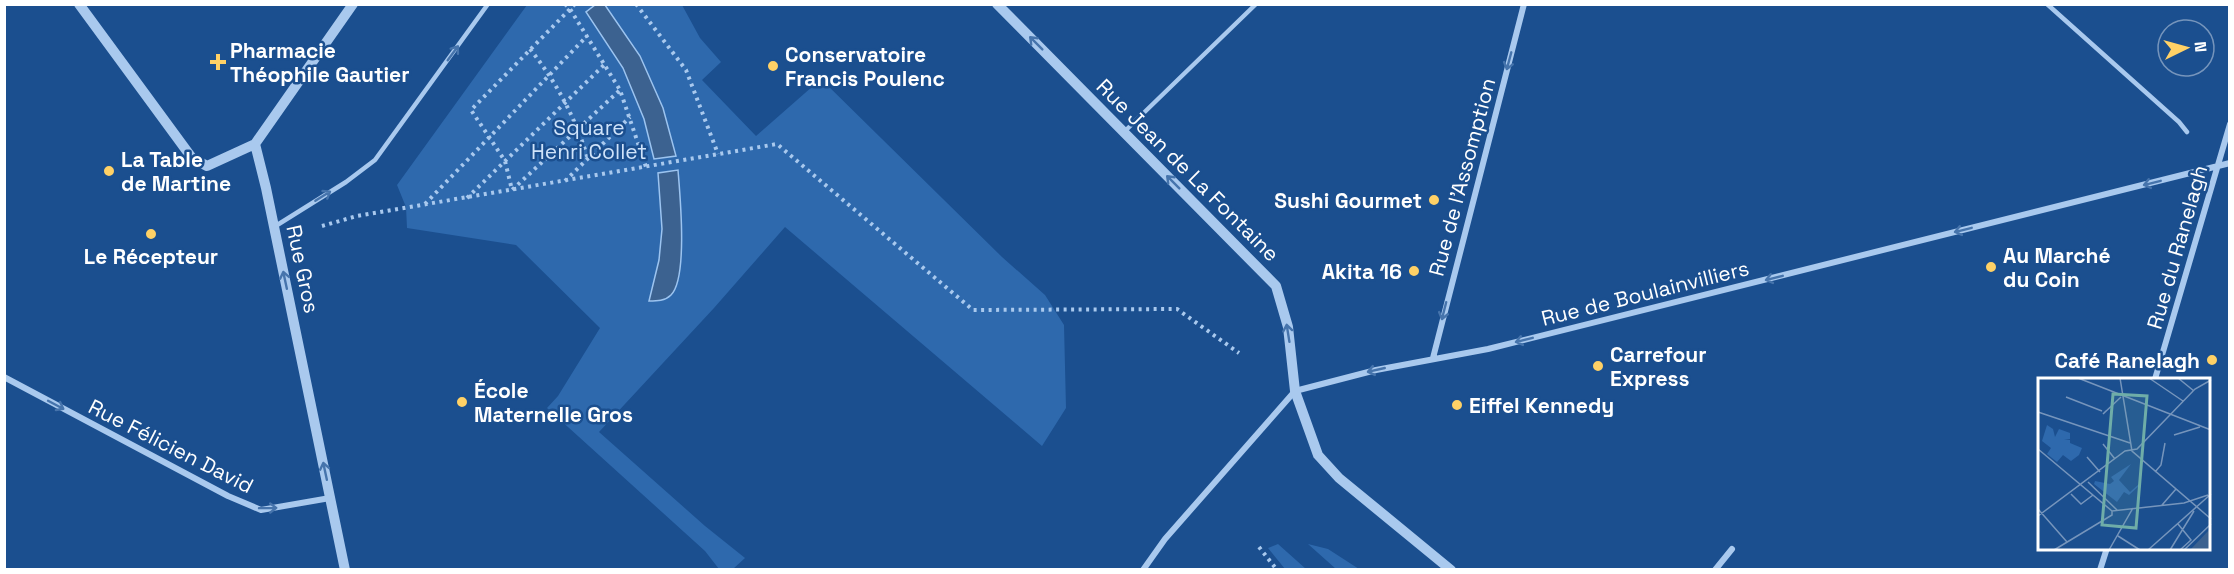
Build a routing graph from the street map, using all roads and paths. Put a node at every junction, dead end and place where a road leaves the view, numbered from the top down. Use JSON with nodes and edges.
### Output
{"nodes":[{"id":1,"x":79,"y":4,"type":"edge"},
{"id":2,"x":353,"y":4,"type":"edge"},
{"id":3,"x":488,"y":4,"type":"edge"},
{"id":4,"x":564,"y":4,"type":"edge"},
{"id":5,"x":575,"y":4,"type":"edge"},
{"id":6,"x":636,"y":4,"type":"edge"},
{"id":7,"x":998,"y":4,"type":"edge"},
{"id":8,"x":1256,"y":4,"type":"edge"},
{"id":9,"x":1524,"y":4,"type":"edge"},
{"id":10,"x":2047,"y":4,"type":"edge"},
{"id":11,"x":570,"y":9,"type":"junction"},
{"id":12,"x":587,"y":36,"type":"junction"},
{"id":13,"x":530,"y":50,"type":"junction"},
{"id":14,"x":604,"y":64,"type":"junction"},
{"id":15,"x":550,"y":74,"type":"junction"},
{"id":16,"x":620,"y":90,"type":"junction"},
{"id":17,"x":566,"y":101,"type":"junction"},
{"id":18,"x":630,"y":117,"type":"junction"},
{"id":19,"x":2229,"y":124,"type":"edge"},
{"id":20,"x":579,"y":129,"type":"junction"},
{"id":21,"x":2187,"y":132,"type":"dead end"},
{"id":22,"x":1124,"y":133,"type":"junction"},
{"id":23,"x":490,"y":137,"type":"junction"},
{"id":24,"x":255,"y":144,"type":"junction"},
{"id":25,"x":718,"y":154,"type":"junction"},
{"id":26,"x":588,"y":159,"type":"junction"},
{"id":27,"x":505,"y":161,"type":"junction"},
{"id":28,"x":2229,"y":163,"type":"edge"},
{"id":29,"x":2217,"y":166,"type":"junction"},
{"id":30,"x":646,"y":167,"type":"junction"},
{"id":31,"x":565,"y":181,"type":"junction"},
{"id":32,"x":512,"y":190,"type":"junction"},
{"id":33,"x":466,"y":199,"type":"junction"},
{"id":34,"x":424,"y":206,"type":"junction"},
{"id":35,"x":322,"y":226,"type":"dead end"},
{"id":36,"x":274,"y":227,"type":"junction"},
{"id":37,"x":1239,"y":353,"type":"dead end"},
{"id":38,"x":1433,"y":358,"type":"junction"},
{"id":39,"x":4,"y":377,"type":"edge"},
{"id":40,"x":2156,"y":378,"type":"edge"},
{"id":41,"x":1295,"y":391,"type":"junction"},
{"id":42,"x":331,"y":498,"type":"junction"},
{"id":43,"x":1259,"y":547,"type":"dead end"},
{"id":44,"x":1732,"y":549,"type":"dead end"},
{"id":45,"x":2107,"y":550,"type":"edge"},
{"id":46,"x":345,"y":570,"type":"edge"},
{"id":47,"x":1143,"y":570,"type":"edge"},
{"id":48,"x":1277,"y":570,"type":"edge"},
{"id":49,"x":1451,"y":570,"type":"edge"},
{"id":50,"x":1716,"y":570,"type":"edge"},
{"id":51,"x":2100,"y":570,"type":"edge"}],
"edges":[{"from":1,"to":24,"type":"street"},
{"from":2,"to":24,"type":"street"},
{"from":36,"to":3,"type":"lane","one_way":true},
{"from":4,"to":11,"type":"path"},
{"from":5,"to":11,"type":"path"},
{"from":6,"to":25,"type":"path"},
{"from":22,"to":7,"type":"street","name":"Rue Jean de La Fontaine","one_way":true},
{"from":8,"to":22,"type":"lane"},
{"from":9,"to":38,"type":"street","name":"Rue de l'Assomption","one_way":true},
{"from":10,"to":21,"type":"lane"},
{"from":11,"to":12,"type":"path"},
{"from":11,"to":13,"type":"path"},
{"from":12,"to":14,"type":"path"},
{"from":12,"to":15,"type":"path"},
{"from":13,"to":15,"type":"path"},
{"from":13,"to":23,"type":"path"},
{"from":14,"to":16,"type":"path"},
{"from":14,"to":17,"type":"path"},
{"from":15,"to":17,"type":"path"},
{"from":15,"to":23,"type":"path"},
{"from":16,"to":18,"type":"path"},
{"from":16,"to":20,"type":"path"},
{"from":17,"to":20,"type":"path"},
{"from":17,"to":27,"type":"path"},
{"from":18,"to":26,"type":"path"},
{"from":18,"to":30,"type":"path"},
{"from":19,"to":29,"type":"street","name":"Rue du Ranelagh"},
{"from":20,"to":26,"type":"path"},
{"from":20,"to":32,"type":"path"},
{"from":41,"to":22,"type":"street","name":"Rue Jean de La Fontaine","one_way":true},
{"from":23,"to":27,"type":"path"},
{"from":23,"to":34,"type":"path"},
{"from":24,"to":36,"type":"street","name":"Rue Gros"},
{"from":25,"to":30,"type":"path"},
{"from":25,"to":37,"type":"path"},
{"from":26,"to":31,"type":"path"},
{"from":27,"to":32,"type":"path"},
{"from":27,"to":33,"type":"path"},
{"from":28,"to":29,"type":"street","name":"Rue de Boulainvilliers"},
{"from":29,"to":38,"type":"street","name":"Rue de Boulainvilliers","one_way":true},
{"from":29,"to":40,"type":"street","name":"Rue du Ranelagh"},
{"from":30,"to":31,"type":"path"},
{"from":31,"to":32,"type":"path"},
{"from":32,"to":33,"type":"path"},
{"from":33,"to":34,"type":"path"},
{"from":34,"to":35,"type":"path"},
{"from":42,"to":36,"type":"street","name":"Rue Gros","one_way":true},
{"from":38,"to":41,"type":"street","name":"Rue de Boulainvilliers","one_way":true},
{"from":39,"to":42,"type":"street","name":"Rue Félicien David","one_way":true},
{"from":41,"to":47,"type":"street"},
{"from":41,"to":49,"type":"street","name":"Rue Jean de La Fontaine"},
{"from":42,"to":46,"type":"street","name":"Rue Gros"},
{"from":43,"to":48,"type":"path"},
{"from":44,"to":50,"type":"street"},
{"from":45,"to":51,"type":"street"}]}
